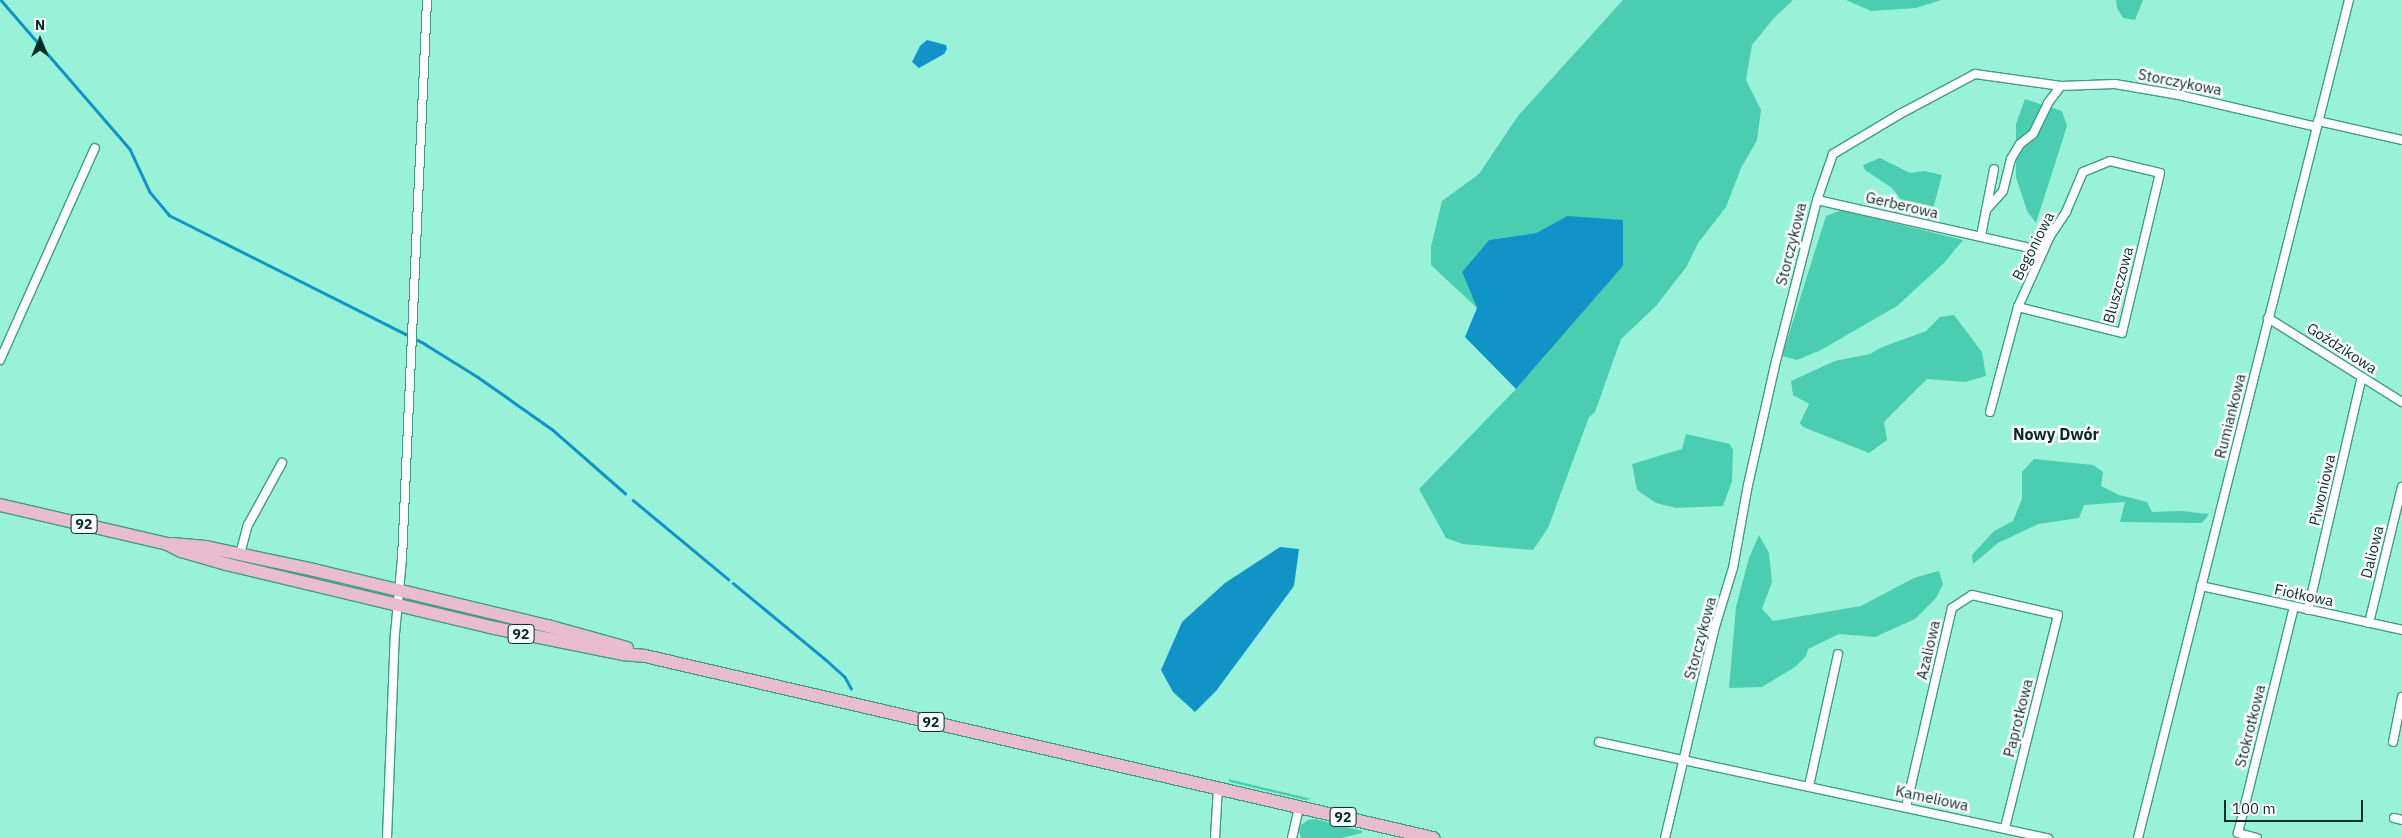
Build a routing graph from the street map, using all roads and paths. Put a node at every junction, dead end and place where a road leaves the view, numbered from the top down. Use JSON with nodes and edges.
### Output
{"nodes":[{"id":1,"x":428,"y":0,"type":"edge"},
{"id":2,"x":2349,"y":0,"type":"edge"},
{"id":3,"x":2061,"y":86,"type":"junction"},
{"id":4,"x":2317,"y":124,"type":"junction"},
{"id":5,"x":2402,"y":140,"type":"edge"},
{"id":6,"x":95,"y":148,"type":"dead end"},
{"id":7,"x":1994,"y":169,"type":"dead end"},
{"id":8,"x":2160,"y":172,"type":"joint"},
{"id":9,"x":1817,"y":200,"type":"junction"},
{"id":10,"x":1986,"y":210,"type":"junction"},
{"id":11,"x":1981,"y":236,"type":"junction"},
{"id":12,"x":2043,"y":251,"type":"junction"},
{"id":13,"x":2018,"y":307,"type":"junction"},
{"id":14,"x":2268,"y":318,"type":"junction"},
{"id":15,"x":0,"y":360,"type":"edge"},
{"id":16,"x":2362,"y":377,"type":"junction"},
{"id":17,"x":2402,"y":402,"type":"edge"},
{"id":18,"x":1990,"y":412,"type":"dead end"},
{"id":19,"x":282,"y":463,"type":"dead end"},
{"id":20,"x":2402,"y":486,"type":"edge"},
{"id":21,"x":0,"y":505,"type":"edge"},
{"id":22,"x":167,"y":544,"type":"junction"},
{"id":23,"x":240,"y":554,"type":"junction"},
{"id":24,"x":2201,"y":586,"type":"junction"},
{"id":25,"x":398,"y":590,"type":"junction"},
{"id":26,"x":398,"y":604,"type":"junction"},
{"id":27,"x":2294,"y":607,"type":"junction"},
{"id":28,"x":2308,"y":610,"type":"junction"},
{"id":29,"x":2058,"y":615,"type":"joint"},
{"id":30,"x":2369,"y":623,"type":"junction"},
{"id":31,"x":2402,"y":630,"type":"edge"},
{"id":32,"x":1838,"y":654,"type":"dead end"},
{"id":33,"x":645,"y":656,"type":"junction"},
{"id":34,"x":2402,"y":696,"type":"edge"},
{"id":35,"x":1599,"y":742,"type":"dead end"},
{"id":36,"x":2392,"y":742,"type":"dead end"},
{"id":37,"x":1684,"y":759,"type":"junction"},
{"id":38,"x":1809,"y":786,"type":"junction"},
{"id":39,"x":1218,"y":788,"type":"junction"},
{"id":40,"x":1299,"y":806,"type":"junction"},
{"id":41,"x":1906,"y":807,"type":"junction"},
{"id":42,"x":2005,"y":828,"type":"junction"},
{"id":43,"x":387,"y":838,"type":"edge"},
{"id":44,"x":1214,"y":838,"type":"edge"},
{"id":45,"x":1292,"y":838,"type":"edge"},
{"id":46,"x":1433,"y":838,"type":"edge"},
{"id":47,"x":1665,"y":838,"type":"edge"},
{"id":48,"x":2048,"y":838,"type":"edge"},
{"id":49,"x":2138,"y":838,"type":"edge"},
{"id":50,"x":2256,"y":838,"type":"edge"}],
"edges":[{"from":1,"to":25,"type":"street"},
{"from":2,"to":4,"type":"street","name":"Rumiankowa"},
{"from":3,"to":4,"type":"street","name":"Storczykowa"},
{"from":3,"to":9,"type":"street","name":"Storczykowa"},
{"from":3,"to":10,"type":"street"},
{"from":4,"to":5,"type":"street","name":"Storczykowa"},
{"from":4,"to":14,"type":"street","name":"Rumiankowa"},
{"from":6,"to":15,"type":"street"},
{"from":7,"to":10,"type":"street"},
{"from":8,"to":12,"type":"street","name":"Begoniowa"},
{"from":8,"to":13,"type":"street","name":"Bluszczowa"},
{"from":9,"to":11,"type":"street","name":"Gerberowa"},
{"from":9,"to":37,"type":"street","name":"Storczykowa"},
{"from":10,"to":11,"type":"street"},
{"from":11,"to":12,"type":"street","name":"Gerberowa"},
{"from":12,"to":13,"type":"street","name":"Begoniowa"},
{"from":13,"to":18,"type":"street","name":"Begoniowa"},
{"from":14,"to":16,"type":"street","name":"Goździkowa"},
{"from":14,"to":24,"type":"street","name":"Rumiankowa"},
{"from":16,"to":17,"type":"street","name":"Goździkowa"},
{"from":16,"to":28,"type":"street","name":"Piwoniowa"},
{"from":19,"to":23,"type":"street"},
{"from":20,"to":30,"type":"street","name":"Daliowa"},
{"from":21,"to":22,"type":"main road","number":"92"},
{"from":22,"to":23,"type":"main road","number":"92"},
{"from":22,"to":26,"type":"main road","number":"92"},
{"from":23,"to":25,"type":"main road","number":"92"},
{"from":24,"to":27,"type":"street","name":"Fiołkowa"},
{"from":24,"to":49,"type":"street","name":"Rumiankowa"},
{"from":25,"to":26,"type":"street"},
{"from":25,"to":33,"type":"main road","number":"92"},
{"from":26,"to":33,"type":"main road","number":"92"},
{"from":26,"to":43,"type":"street"},
{"from":27,"to":28,"type":"street","name":"Fiołkowa"},
{"from":27,"to":50,"type":"street","name":"Stokrotkowa"},
{"from":28,"to":30,"type":"street","name":"Fiołkowa"},
{"from":29,"to":41,"type":"street","name":"Azaliowa"},
{"from":29,"to":42,"type":"street","name":"Paprotkowa"},
{"from":30,"to":31,"type":"street","name":"Fiołkowa"},
{"from":32,"to":38,"type":"street"},
{"from":33,"to":39,"type":"main road","number":"92"},
{"from":34,"to":36,"type":"street"},
{"from":35,"to":37,"type":"street","name":"Kameliowa"},
{"from":37,"to":38,"type":"street","name":"Kameliowa"},
{"from":37,"to":47,"type":"street","name":"Storczykowa"},
{"from":38,"to":41,"type":"street","name":"Kameliowa"},
{"from":39,"to":40,"type":"main road","number":"92"},
{"from":39,"to":44,"type":"street"},
{"from":40,"to":45,"type":"street"},
{"from":40,"to":46,"type":"main road","number":"92"},
{"from":41,"to":42,"type":"street","name":"Kameliowa"},
{"from":42,"to":48,"type":"street","name":"Kameliowa"}]}
